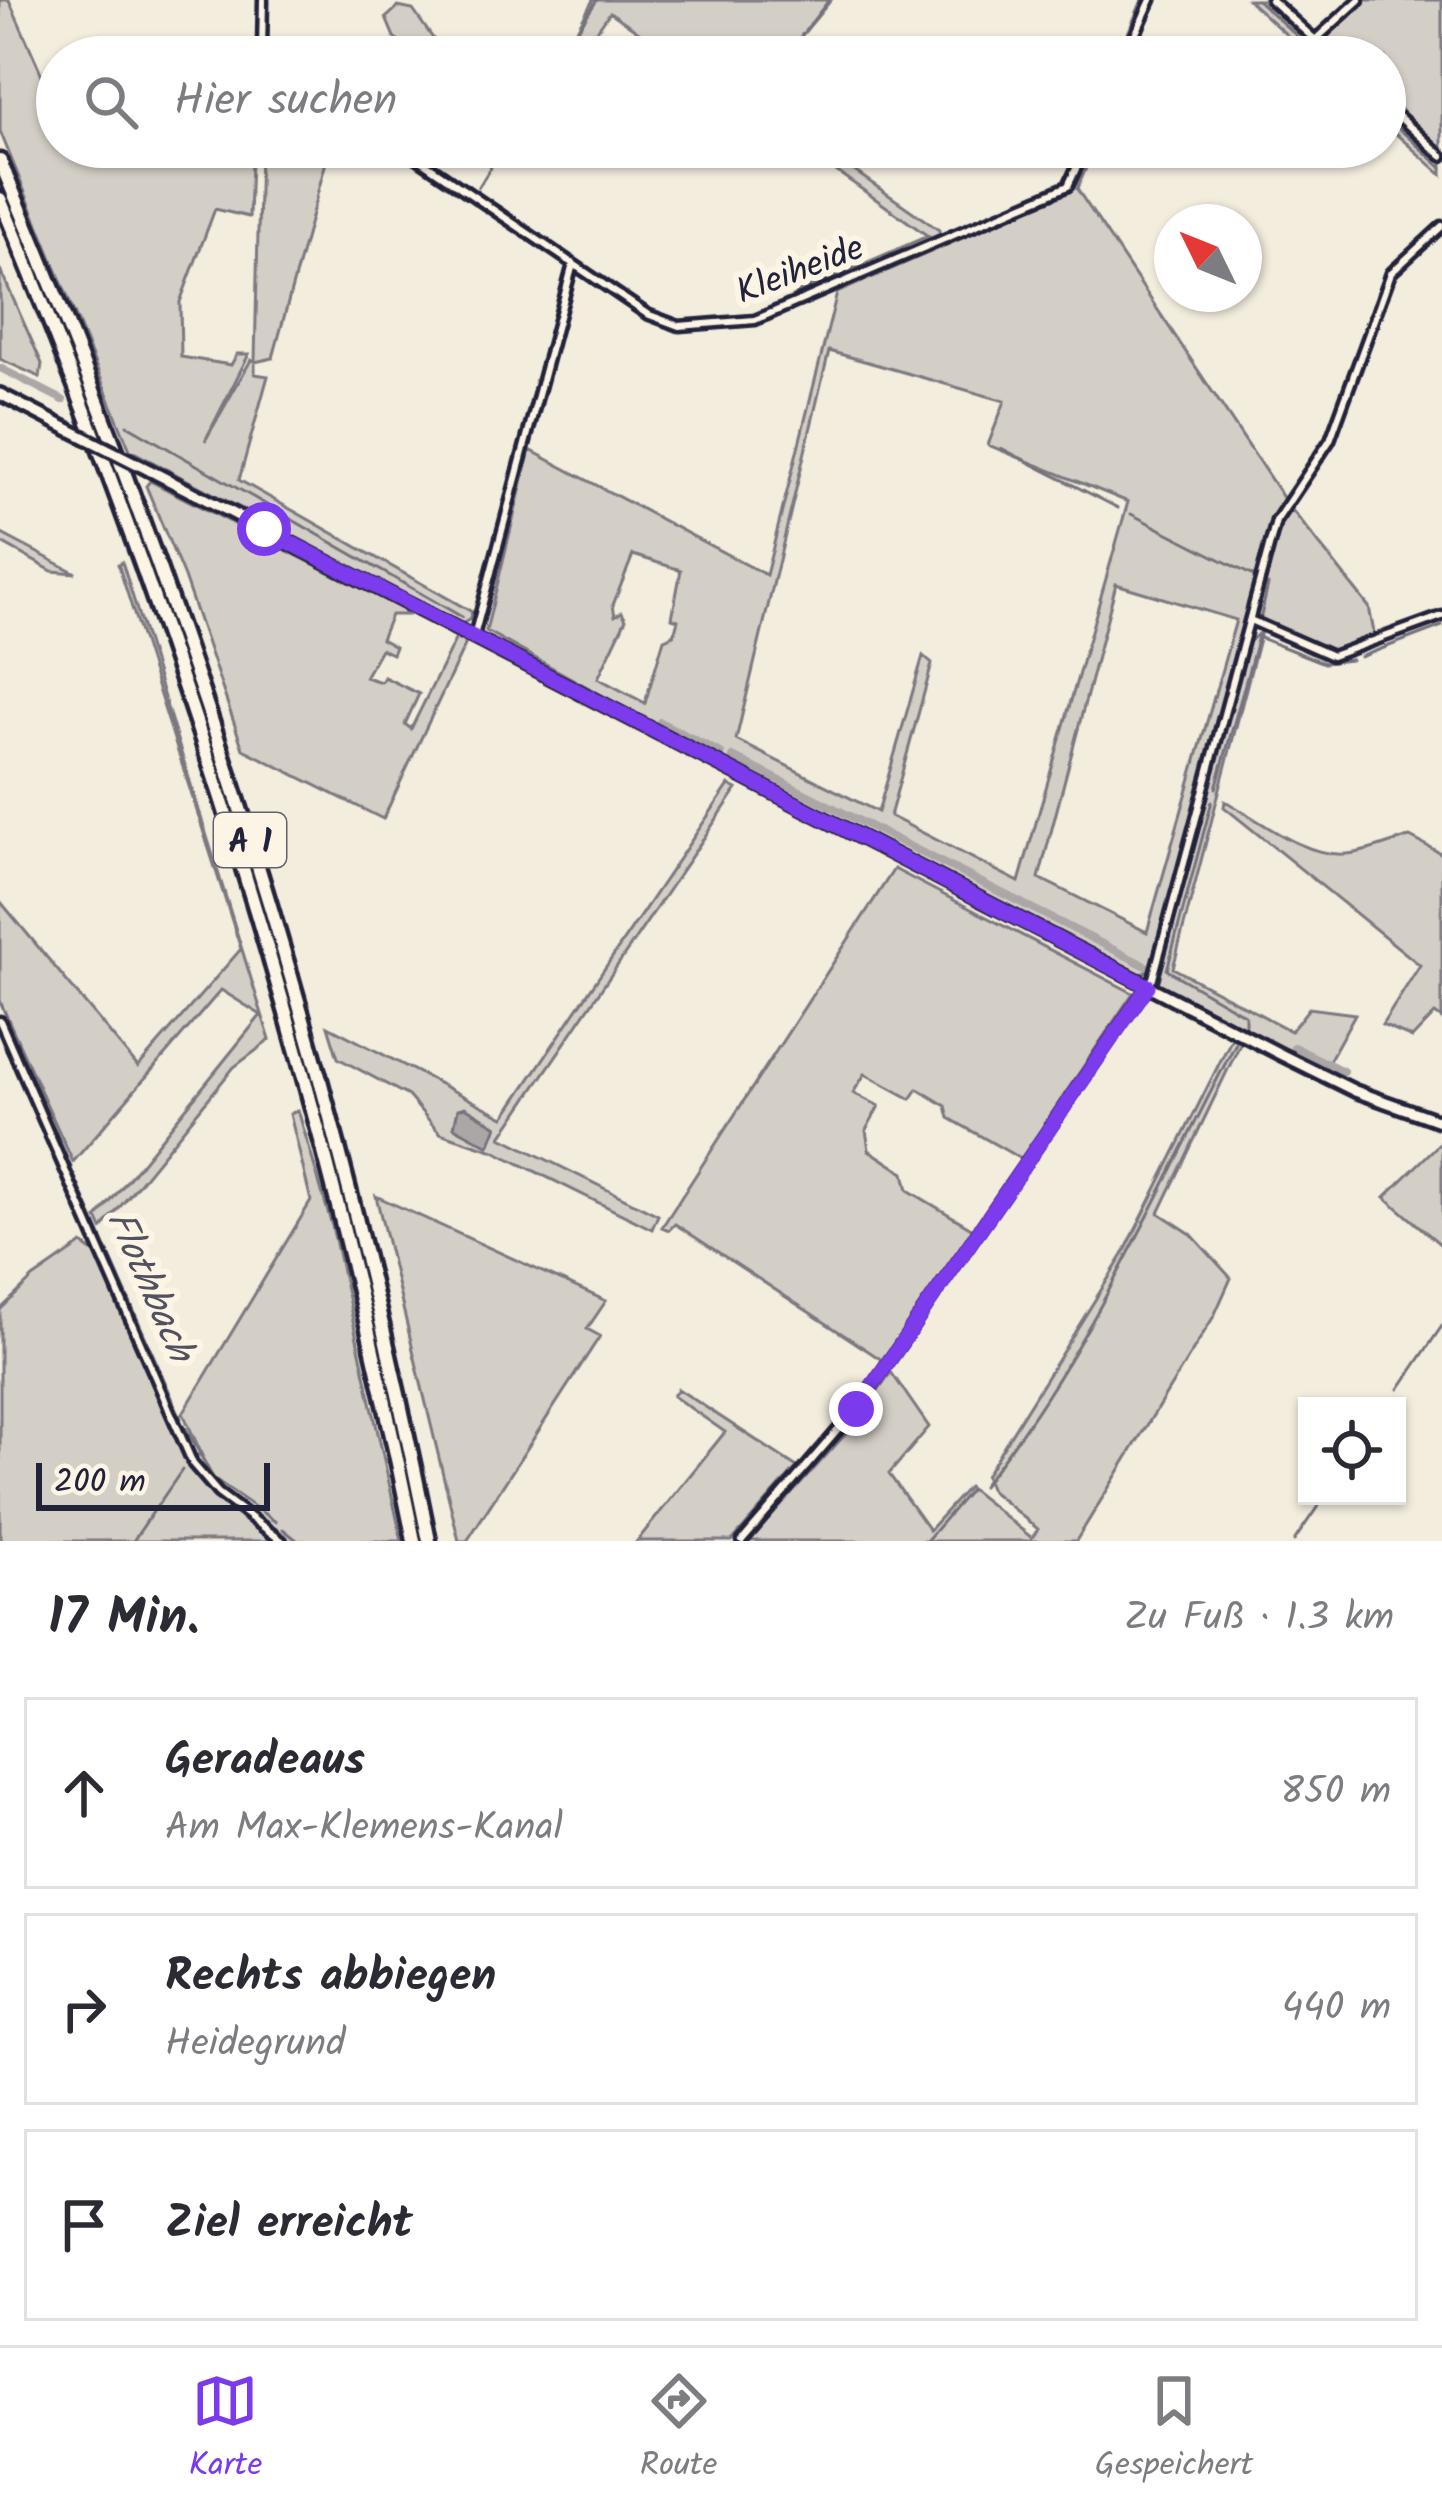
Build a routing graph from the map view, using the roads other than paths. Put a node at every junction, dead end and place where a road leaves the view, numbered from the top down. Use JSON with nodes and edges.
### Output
{"nodes":[{"id":1,"x":263,"y":0,"type":"edge"},
{"id":2,"x":1150,"y":0,"type":"edge"},
{"id":3,"x":1271,"y":0,"type":"edge"},
{"id":4,"x":1359,"y":0,"type":"edge"},
{"id":5,"x":262,"y":36,"type":"edge"},
{"id":6,"x":1134,"y":36,"type":"edge"},
{"id":7,"x":1311,"y":36,"type":"edge"},
{"id":8,"x":1319,"y":36,"type":"edge"},
{"id":9,"x":1406,"y":123,"type":"edge"},
{"id":10,"x":1442,"y":155,"type":"edge"},
{"id":11,"x":0,"y":160,"type":"edge"},
{"id":12,"x":431,"y":168,"type":"edge"},
{"id":13,"x":1076,"y":168,"type":"edge"},
{"id":14,"x":0,"y":199,"type":"edge"},
{"id":15,"x":1442,"y":226,"type":"edge"},
{"id":16,"x":573,"y":264,"type":"junction"},
{"id":17,"x":0,"y":394,"type":"edge"},
{"id":18,"x":1442,"y":616,"type":"edge"},
{"id":19,"x":1250,"y":620,"type":"junction"},
{"id":20,"x":474,"y":636,"type":"junction"},
{"id":21,"x":1148,"y":986,"type":"junction"},
{"id":22,"x":0,"y":1022,"type":"edge"},
{"id":23,"x":1442,"y":1121,"type":"edge"},
{"id":24,"x":282,"y":1541,"type":"edge"},
{"id":25,"x":414,"y":1541,"type":"edge"},
{"id":26,"x":429,"y":1541,"type":"edge"},
{"id":27,"x":742,"y":1541,"type":"edge"}],
"edges":[{"from":1,"to":5,"type":"street"},
{"from":2,"to":6,"type":"street"},
{"from":3,"to":7,"type":"street"},
{"from":4,"to":8,"type":"street"},
{"from":9,"to":10,"type":"street"},
{"from":11,"to":26,"type":"highway","number":"A 1"},
{"from":12,"to":16,"type":"street","name":"Kleiheide"},
{"from":13,"to":16,"type":"street","name":"Kleiheide"},
{"from":14,"to":25,"type":"highway","number":"A 1"},
{"from":15,"to":19,"type":"street"},
{"from":16,"to":20,"type":"street"},
{"from":17,"to":20,"type":"main road","bridge":true},
{"from":18,"to":19,"type":"street"},
{"from":19,"to":21,"type":"street"},
{"from":20,"to":21,"type":"main road"},
{"from":21,"to":23,"type":"main road"},
{"from":21,"to":27,"type":"street"},
{"from":22,"to":24,"type":"street"}]}
